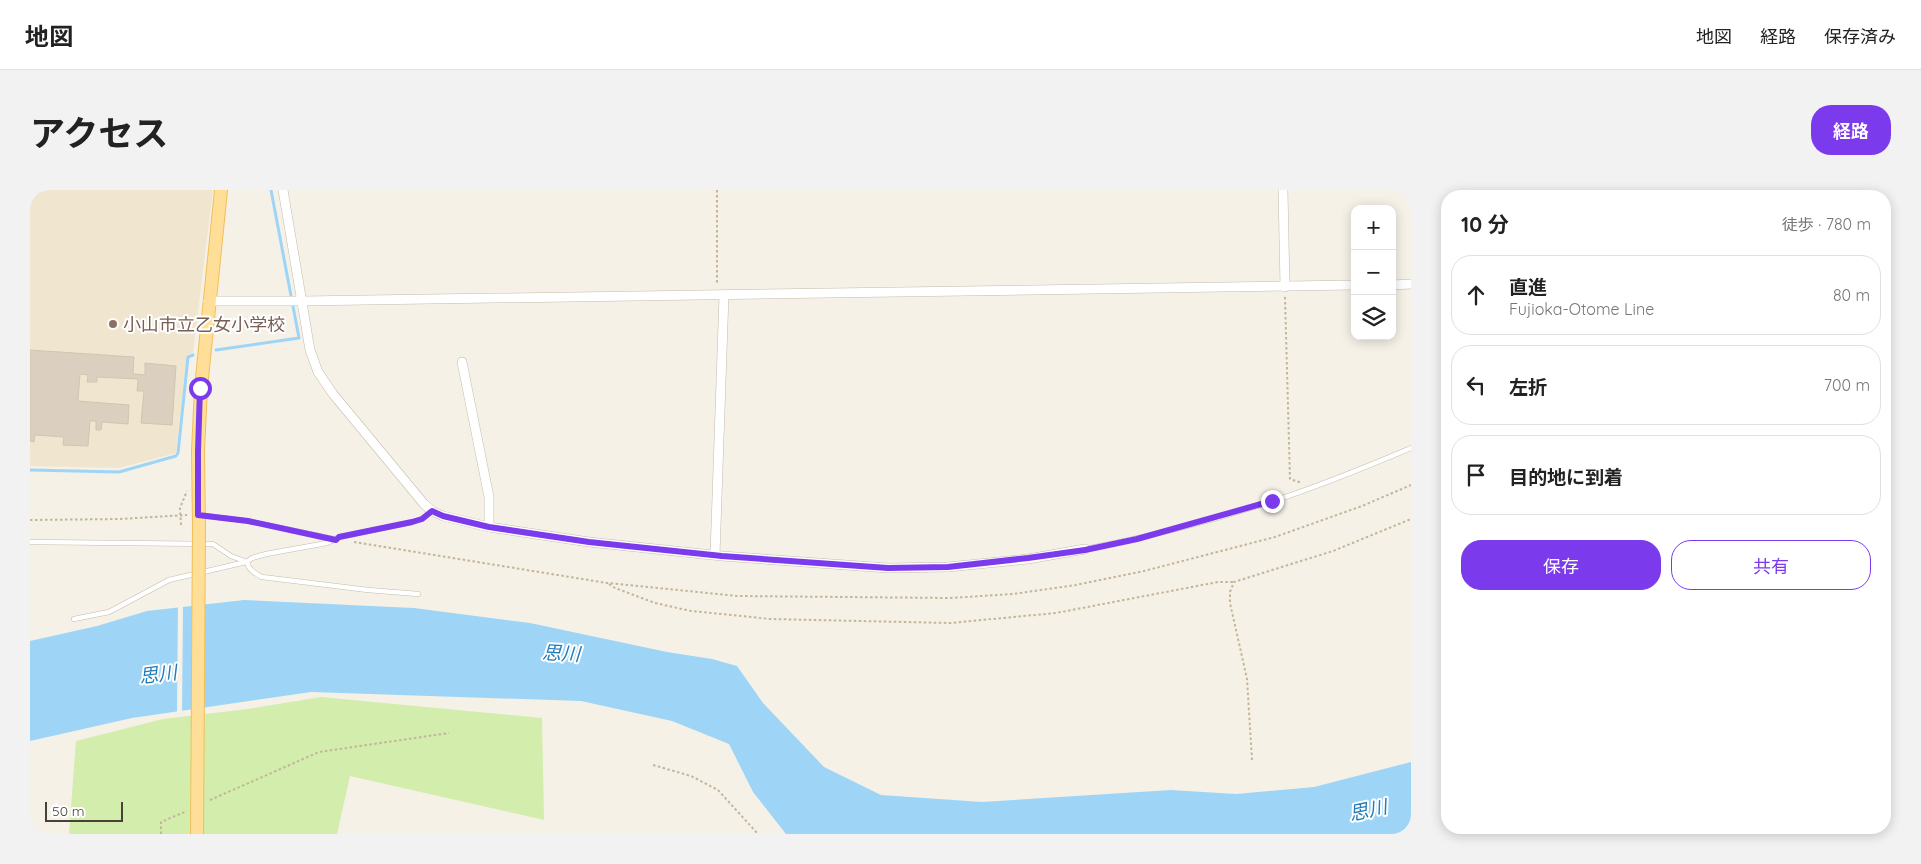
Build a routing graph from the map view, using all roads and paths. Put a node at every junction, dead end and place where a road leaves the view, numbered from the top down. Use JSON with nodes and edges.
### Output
{"nodes":[{"id":1,"x":221,"y":190,"type":"edge"},
{"id":2,"x":283,"y":190,"type":"edge"},
{"id":3,"x":716,"y":190,"type":"edge"},
{"id":4,"x":1283,"y":190,"type":"edge"},
{"id":5,"x":1411,"y":284,"type":"edge"},
{"id":6,"x":1351,"y":285,"type":"edge"},
{"id":7,"x":1396,"y":285,"type":"edge"},
{"id":8,"x":1285,"y":287,"type":"junction"},
{"id":9,"x":720,"y":295,"type":"junction"},
{"id":10,"x":208,"y":301,"type":"junction"},
{"id":11,"x":303,"y":301,"type":"junction"},
{"id":12,"x":462,"y":362,"type":"dead end"},
{"id":13,"x":1411,"y":448,"type":"edge"},
{"id":14,"x":1313,"y":486,"type":"junction"},
{"id":15,"x":432,"y":511,"type":"junction"},
{"id":16,"x":180,"y":514,"type":"dead end"},
{"id":17,"x":1411,"y":519,"type":"edge"},
{"id":18,"x":30,"y":520,"type":"edge"},
{"id":19,"x":198,"y":521,"type":"junction"},
{"id":20,"x":489,"y":527,"type":"junction"},
{"id":21,"x":336,"y":540,"type":"junction"},
{"id":22,"x":30,"y":542,"type":"edge"},
{"id":23,"x":1085,"y":550,"type":"joint"},
{"id":24,"x":715,"y":555,"type":"junction"},
{"id":25,"x":247,"y":562,"type":"junction"},
{"id":26,"x":1234,"y":582,"type":"junction"},
{"id":27,"x":607,"y":583,"type":"dead end"},
{"id":28,"x":418,"y":594,"type":"dead end"},
{"id":29,"x":74,"y":619,"type":"dead end"},
{"id":30,"x":449,"y":733,"type":"dead end"},
{"id":31,"x":1252,"y":760,"type":"dead end"},
{"id":32,"x":653,"y":765,"type":"dead end"},
{"id":33,"x":210,"y":800,"type":"dead end"},
{"id":34,"x":194,"y":807,"type":"dead end"},
{"id":35,"x":161,"y":834,"type":"edge"},
{"id":36,"x":197,"y":834,"type":"edge"},
{"id":37,"x":758,"y":834,"type":"edge"}],
"edges":[{"from":1,"to":10,"type":"main road"},
{"from":2,"to":11,"type":"street"},
{"from":3,"to":9,"type":"path"},
{"from":4,"to":8,"type":"street"},
{"from":5,"to":7,"type":"street"},
{"from":6,"to":8,"type":"street"},
{"from":8,"to":9,"type":"street"},
{"from":8,"to":14,"type":"path"},
{"from":9,"to":11,"type":"street"},
{"from":9,"to":24,"type":"street"},
{"from":10,"to":11,"type":"street"},
{"from":10,"to":19,"type":"main road"},
{"from":11,"to":15,"type":"street"},
{"from":12,"to":20,"type":"street"},
{"from":13,"to":14,"type":"lane"},
{"from":14,"to":23,"type":"lane"},
{"from":15,"to":20,"type":"street"},
{"from":15,"to":21,"type":"lane"},
{"from":16,"to":18,"type":"path"},
{"from":17,"to":26,"type":"path"},
{"from":19,"to":21,"type":"lane"},
{"from":19,"to":36,"type":"main road","bridge":true},
{"from":20,"to":24,"type":"street"},
{"from":21,"to":25,"type":"lane"},
{"from":22,"to":25,"type":"lane"},
{"from":23,"to":24,"type":"street"},
{"from":25,"to":28,"type":"lane"},
{"from":25,"to":29,"type":"lane"},
{"from":26,"to":27,"type":"path"},
{"from":26,"to":31,"type":"path"},
{"from":30,"to":33,"type":"path"},
{"from":32,"to":37,"type":"path"},
{"from":34,"to":35,"type":"path"}]}
